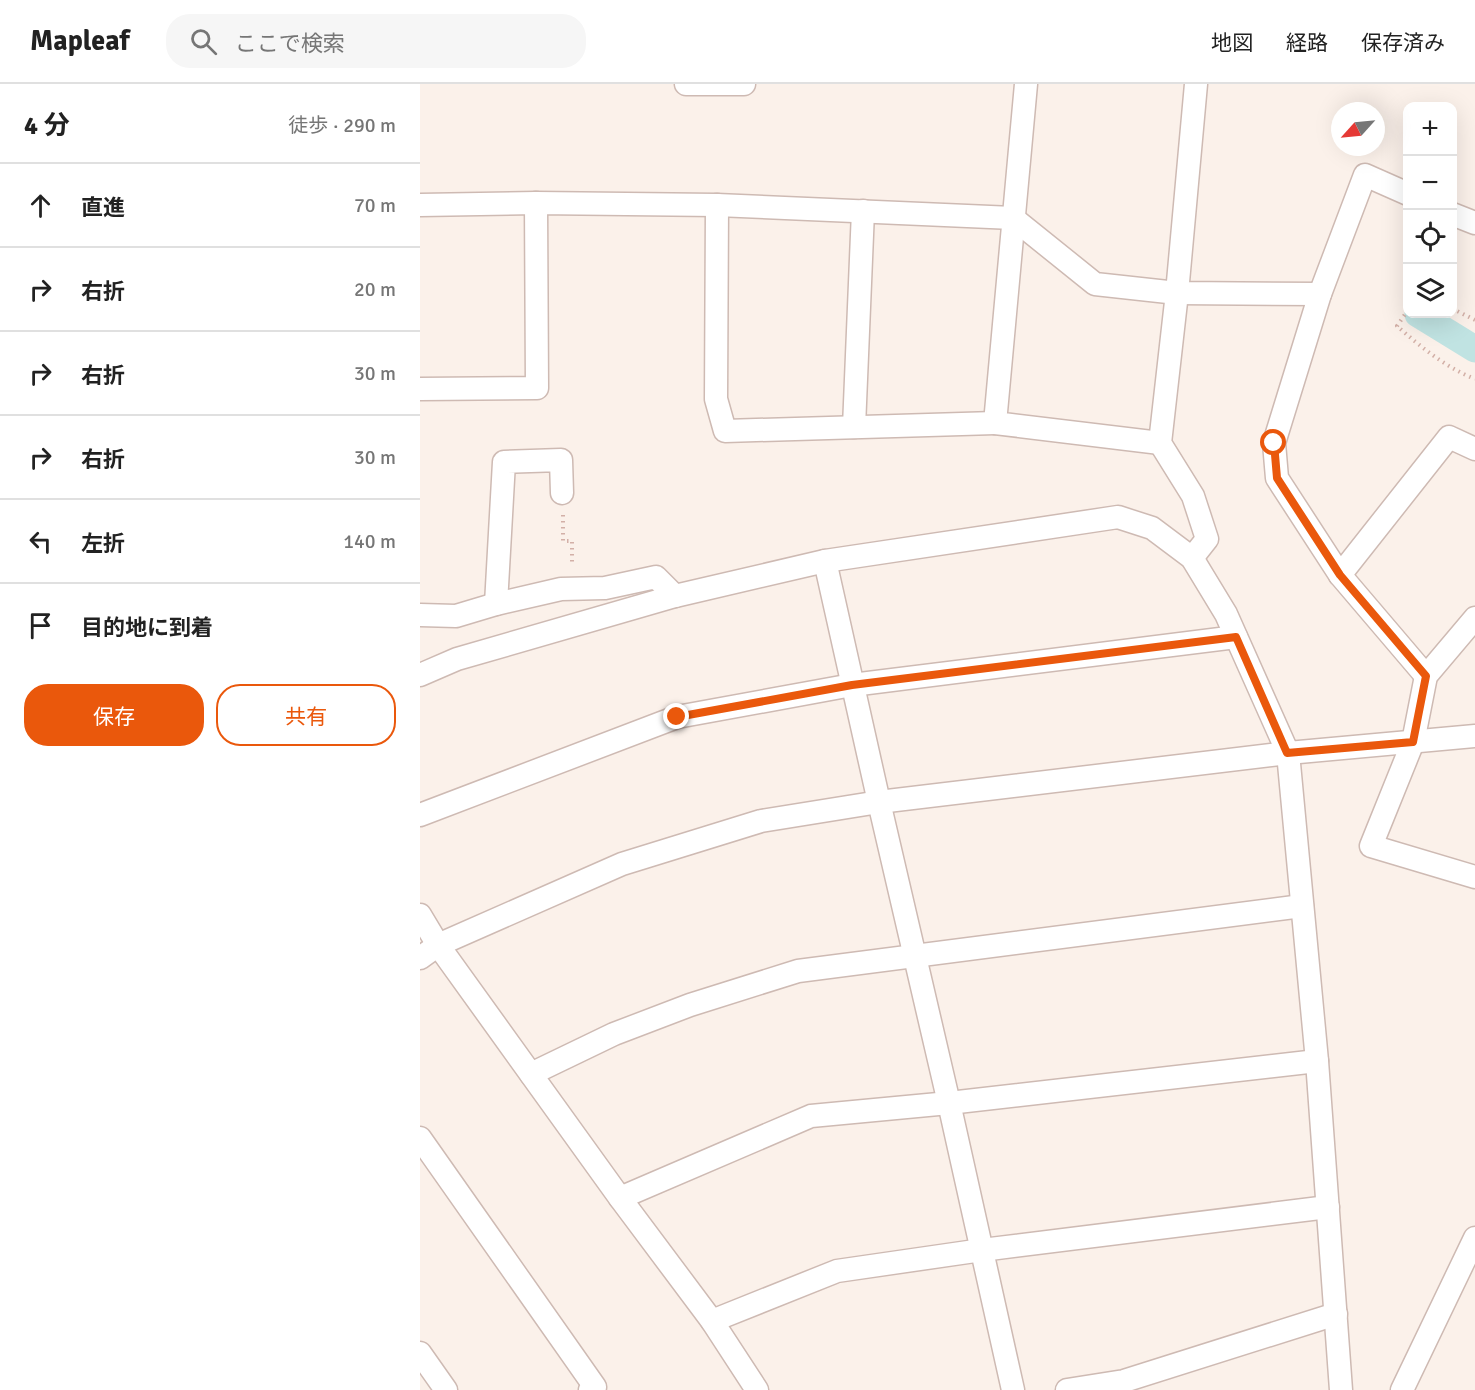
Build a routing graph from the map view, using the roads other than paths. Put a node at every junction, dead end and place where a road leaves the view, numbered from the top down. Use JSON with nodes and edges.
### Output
{"nodes":[{"id":1,"x":686,"y":84,"type":"edge"},
{"id":2,"x":744,"y":84,"type":"edge"},
{"id":3,"x":1026,"y":84,"type":"edge"},
{"id":4,"x":1196,"y":84,"type":"edge"},
{"id":5,"x":1403,"y":192,"type":"edge"},
{"id":6,"x":536,"y":203,"type":"junction"},
{"id":7,"x":420,"y":205,"type":"edge"},
{"id":8,"x":717,"y":205,"type":"junction"},
{"id":9,"x":863,"y":212,"type":"junction"},
{"id":10,"x":1457,"y":216,"type":"edge"},
{"id":11,"x":1013,"y":218,"type":"junction"},
{"id":12,"x":1475,"y":223,"type":"edge"},
{"id":13,"x":1177,"y":293,"type":"junction"},
{"id":14,"x":1320,"y":294,"type":"junction"},
{"id":15,"x":420,"y":389,"type":"edge"},
{"id":16,"x":995,"y":423,"type":"junction"},
{"id":17,"x":854,"y":427,"type":"junction"},
{"id":18,"x":1160,"y":443,"type":"junction"},
{"id":19,"x":1475,"y":448,"type":"edge"},
{"id":20,"x":562,"y":493,"type":"road end"},
{"id":21,"x":1191,"y":558,"type":"junction"},
{"id":22,"x":825,"y":561,"type":"junction"},
{"id":23,"x":1340,"y":575,"type":"junction"},
{"id":24,"x":675,"y":596,"type":"junction"},
{"id":25,"x":496,"y":604,"type":"junction"},
{"id":26,"x":420,"y":615,"type":"edge"},
{"id":27,"x":1475,"y":618,"type":"edge"},
{"id":28,"x":1236,"y":637,"type":"junction"},
{"id":29,"x":420,"y":675,"type":"edge"},
{"id":30,"x":1426,"y":676,"type":"junction"},
{"id":31,"x":852,"y":685,"type":"junction"},
{"id":32,"x":1475,"y":736,"type":"edge"},
{"id":33,"x":1413,"y":742,"type":"junction"},
{"id":34,"x":1287,"y":753,"type":"junction"},
{"id":35,"x":879,"y":802,"type":"junction"},
{"id":36,"x":420,"y":815,"type":"edge"},
{"id":37,"x":1475,"y":877,"type":"edge"},
{"id":38,"x":1302,"y":906,"type":"junction"},
{"id":39,"x":420,"y":915,"type":"edge"},
{"id":40,"x":438,"y":945,"type":"junction"},
{"id":41,"x":915,"y":956,"type":"junction"},
{"id":42,"x":420,"y":958,"type":"edge"},
{"id":43,"x":1317,"y":1061,"type":"junction"},
{"id":44,"x":531,"y":1074,"type":"junction"},
{"id":45,"x":950,"y":1103,"type":"junction"},
{"id":46,"x":420,"y":1138,"type":"edge"},
{"id":47,"x":620,"y":1198,"type":"junction"},
{"id":48,"x":1328,"y":1207,"type":"junction"},
{"id":49,"x":1475,"y":1238,"type":"edge"},
{"id":50,"x":982,"y":1250,"type":"junction"},
{"id":51,"x":1336,"y":1314,"type":"junction"},
{"id":52,"x":712,"y":1321,"type":"junction"},
{"id":53,"x":420,"y":1353,"type":"edge"},
{"id":54,"x":446,"y":1390,"type":"edge"},
{"id":55,"x":590,"y":1390,"type":"edge"},
{"id":56,"x":757,"y":1390,"type":"edge"},
{"id":57,"x":1013,"y":1390,"type":"edge"},
{"id":58,"x":1067,"y":1390,"type":"edge"},
{"id":59,"x":1341,"y":1390,"type":"edge"},
{"id":60,"x":1402,"y":1390,"type":"edge"}],
"edges":[{"from":1,"to":2,"type":"street"},
{"from":3,"to":11,"type":"street"},
{"from":4,"to":13,"type":"street"},
{"from":5,"to":14,"type":"street"},
{"from":6,"to":7,"type":"street"},
{"from":6,"to":8,"type":"street"},
{"from":6,"to":15,"type":"street"},
{"from":8,"to":9,"type":"street"},
{"from":8,"to":17,"type":"street"},
{"from":9,"to":11,"type":"street"},
{"from":9,"to":17,"type":"street"},
{"from":10,"to":12,"type":"street"},
{"from":11,"to":13,"type":"street"},
{"from":11,"to":16,"type":"street"},
{"from":13,"to":14,"type":"street"},
{"from":13,"to":18,"type":"street"},
{"from":14,"to":23,"type":"street"},
{"from":16,"to":17,"type":"street"},
{"from":16,"to":18,"type":"street"},
{"from":18,"to":21,"type":"street"},
{"from":19,"to":23,"type":"street"},
{"from":20,"to":25,"type":"street"},
{"from":21,"to":22,"type":"street"},
{"from":21,"to":28,"type":"street"},
{"from":22,"to":24,"type":"street"},
{"from":22,"to":31,"type":"street"},
{"from":23,"to":30,"type":"street"},
{"from":24,"to":25,"type":"street"},
{"from":24,"to":29,"type":"street"},
{"from":25,"to":26,"type":"street"},
{"from":27,"to":30,"type":"street"},
{"from":28,"to":31,"type":"street"},
{"from":28,"to":34,"type":"street"},
{"from":30,"to":33,"type":"street"},
{"from":31,"to":35,"type":"street"},
{"from":31,"to":36,"type":"street"},
{"from":32,"to":33,"type":"street"},
{"from":33,"to":34,"type":"street"},
{"from":33,"to":37,"type":"street"},
{"from":34,"to":35,"type":"street"},
{"from":34,"to":38,"type":"street"},
{"from":35,"to":40,"type":"street"},
{"from":35,"to":41,"type":"street"},
{"from":38,"to":41,"type":"street"},
{"from":38,"to":43,"type":"street"},
{"from":39,"to":40,"type":"street"},
{"from":40,"to":42,"type":"street"},
{"from":40,"to":44,"type":"street"},
{"from":41,"to":44,"type":"street"},
{"from":41,"to":45,"type":"street"},
{"from":43,"to":45,"type":"street"},
{"from":43,"to":48,"type":"street"},
{"from":44,"to":47,"type":"street"},
{"from":45,"to":47,"type":"street"},
{"from":45,"to":50,"type":"street"},
{"from":46,"to":55,"type":"street"},
{"from":47,"to":52,"type":"street"},
{"from":48,"to":50,"type":"street"},
{"from":48,"to":51,"type":"street"},
{"from":49,"to":60,"type":"street"},
{"from":50,"to":52,"type":"street"},
{"from":50,"to":57,"type":"street"},
{"from":51,"to":58,"type":"street"},
{"from":51,"to":59,"type":"street"},
{"from":52,"to":56,"type":"street"},
{"from":53,"to":54,"type":"street"}]}
